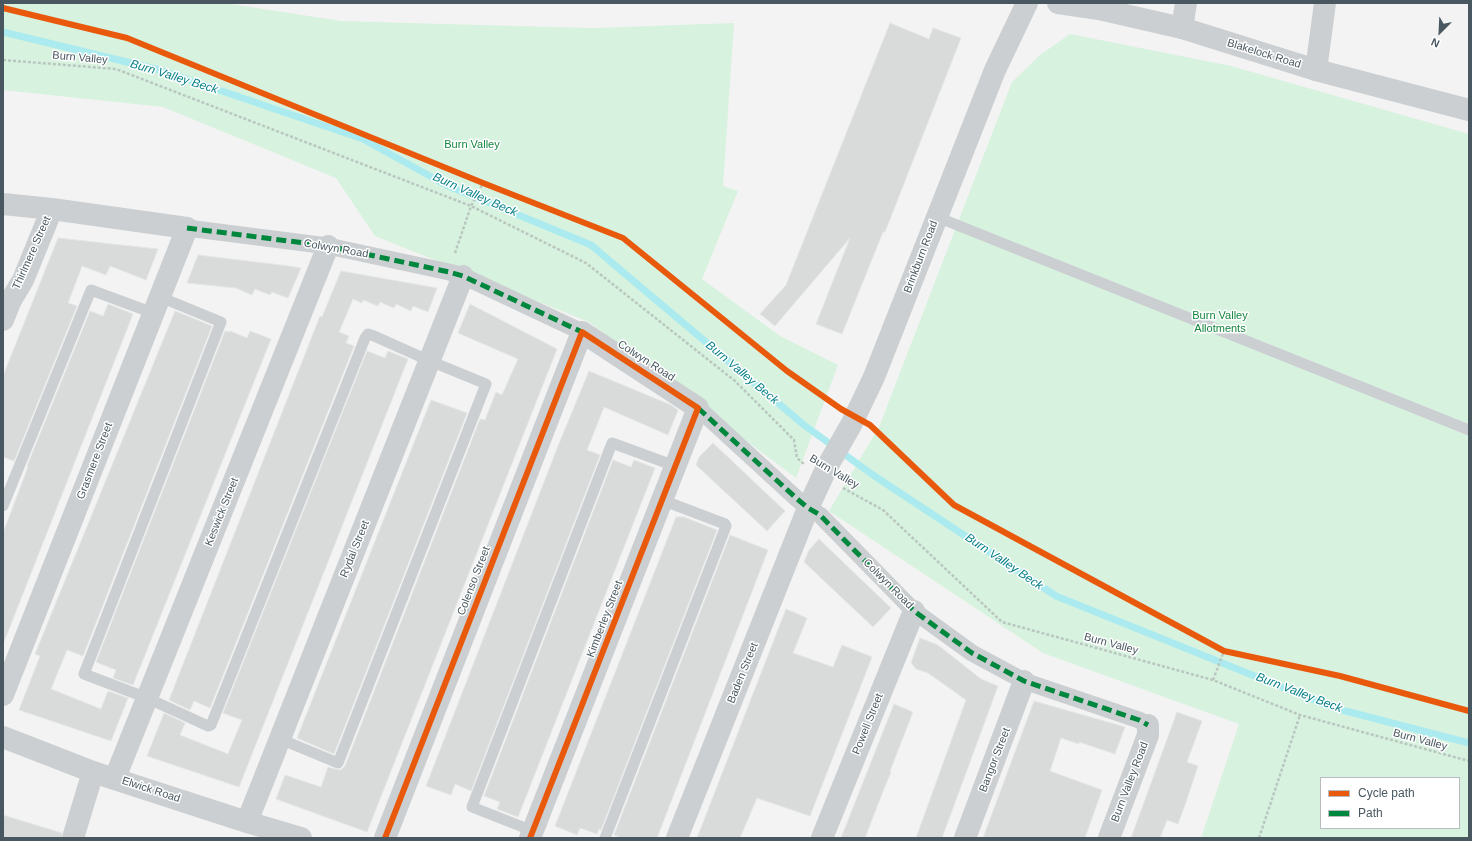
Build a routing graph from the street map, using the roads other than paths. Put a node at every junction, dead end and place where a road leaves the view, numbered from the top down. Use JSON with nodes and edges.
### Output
{"nodes":[{"id":1,"x":1027,"y":3,"type":"edge"},
{"id":2,"x":1058,"y":3,"type":"edge"},
{"id":3,"x":1186,"y":3,"type":"edge"},
{"id":4,"x":1325,"y":3,"type":"edge"},
{"id":5,"x":1182,"y":28,"type":"junction"},
{"id":6,"x":1316,"y":70,"type":"junction"},
{"id":7,"x":1469,"y":110,"type":"edge"},
{"id":8,"x":3,"y":204,"type":"edge"},
{"id":9,"x":52,"y":209,"type":"junction"},
{"id":10,"x":937,"y":217,"type":"junction"},
{"id":11,"x":187,"y":228,"type":"junction"},
{"id":12,"x":328,"y":246,"type":"junction"},
{"id":13,"x":456,"y":274,"type":"junction"},
{"id":14,"x":8,"y":293,"type":"edge"},
{"id":15,"x":156,"y":305,"type":"junction"},
{"id":16,"x":3,"y":320,"type":"edge"},
{"id":17,"x":582,"y":332,"type":"junction"},
{"id":18,"x":430,"y":361,"type":"junction"},
{"id":19,"x":698,"y":408,"type":"junction"},
{"id":20,"x":1469,"y":430,"type":"edge"},
{"id":21,"x":675,"y":466,"type":"junction"},
{"id":22,"x":662,"y":500,"type":"junction"},
{"id":23,"x":3,"y":506,"type":"edge"},
{"id":24,"x":808,"y":508,"type":"junction"},
{"id":25,"x":914,"y":611,"type":"junction"},
{"id":26,"x":1024,"y":681,"type":"junction"},
{"id":27,"x":3,"y":695,"type":"edge"},
{"id":28,"x":147,"y":698,"type":"junction"},
{"id":29,"x":1148,"y":725,"type":"joint"},
{"id":30,"x":3,"y":737,"type":"edge"},
{"id":31,"x":280,"y":739,"type":"junction"},
{"id":32,"x":93,"y":772,"type":"junction"},
{"id":33,"x":116,"y":778,"type":"junction"},
{"id":34,"x":247,"y":822,"type":"junction"},
{"id":35,"x":531,"y":834,"type":"edge"},
{"id":36,"x":73,"y":838,"type":"edge"},
{"id":37,"x":300,"y":838,"type":"edge"},
{"id":38,"x":385,"y":838,"type":"edge"},
{"id":39,"x":605,"y":838,"type":"edge"},
{"id":40,"x":677,"y":838,"type":"edge"},
{"id":41,"x":822,"y":838,"type":"edge"},
{"id":42,"x":966,"y":838,"type":"edge"},
{"id":43,"x":1109,"y":838,"type":"edge"}],
"edges":[{"from":1,"to":10,"type":"street","name":"Brinkburn Road"},
{"from":2,"to":5,"type":"street","name":"Blakelock Road"},
{"from":3,"to":5,"type":"street"},
{"from":4,"to":6,"type":"street"},
{"from":5,"to":6,"type":"street","name":"Blakelock Road"},
{"from":6,"to":7,"type":"street","name":"Blakelock Road"},
{"from":8,"to":9,"type":"street","name":"Colwyn Road"},
{"from":9,"to":11,"type":"street","name":"Colwyn Road"},
{"from":9,"to":14,"type":"street","name":"Thirlmere Street"},
{"from":10,"to":20,"type":"lane"},
{"from":10,"to":24,"type":"street","name":"Brinkburn Road"},
{"from":11,"to":12,"type":"street","name":"Colwyn Road"},
{"from":11,"to":15,"type":"street","name":"Grasmere Street"},
{"from":12,"to":13,"type":"street","name":"Colwyn Road"},
{"from":12,"to":28,"type":"street","name":"Keswick Street"},
{"from":13,"to":17,"type":"street","name":"Colwyn Road"},
{"from":13,"to":18,"type":"street","name":"Rydal Street"},
{"from":14,"to":16,"type":"street","name":"Thirlmere Street"},
{"from":15,"to":23,"type":"lane"},
{"from":15,"to":27,"type":"street","name":"Grasmere Street"},
{"from":15,"to":28,"type":"lane"},
{"from":17,"to":19,"type":"street","name":"Colwyn Road"},
{"from":17,"to":38,"type":"street","name":"Colenso Street"},
{"from":18,"to":28,"type":"lane"},
{"from":18,"to":31,"type":"street","name":"Rydal Street"},
{"from":18,"to":31,"type":"lane"},
{"from":19,"to":21,"type":"street","name":"Kimberley Street"},
{"from":19,"to":24,"type":"street","name":"Colwyn Road"},
{"from":21,"to":22,"type":"street","name":"Kimberley Street"},
{"from":21,"to":35,"type":"lane"},
{"from":22,"to":35,"type":"street","name":"Kimberley Street"},
{"from":22,"to":39,"type":"lane"},
{"from":24,"to":25,"type":"street","name":"Colwyn Road"},
{"from":24,"to":40,"type":"street","name":"Baden Street"},
{"from":25,"to":26,"type":"street","name":"Colwyn Road"},
{"from":25,"to":41,"type":"street","name":"Powell Street"},
{"from":26,"to":29,"type":"street","name":"Colwyn Road"},
{"from":26,"to":42,"type":"street","name":"Bangor Street"},
{"from":28,"to":33,"type":"street","name":"Keswick Street"},
{"from":29,"to":43,"type":"street","name":"Burn Valley Road"},
{"from":30,"to":32,"type":"street","name":"Elwick Road"},
{"from":31,"to":34,"type":"street","name":"Rydal Street"},
{"from":32,"to":33,"type":"street","name":"Elwick Road"},
{"from":32,"to":36,"type":"street"},
{"from":33,"to":34,"type":"street","name":"Elwick Road"},
{"from":34,"to":37,"type":"street","name":"Elwick Road"}]}
